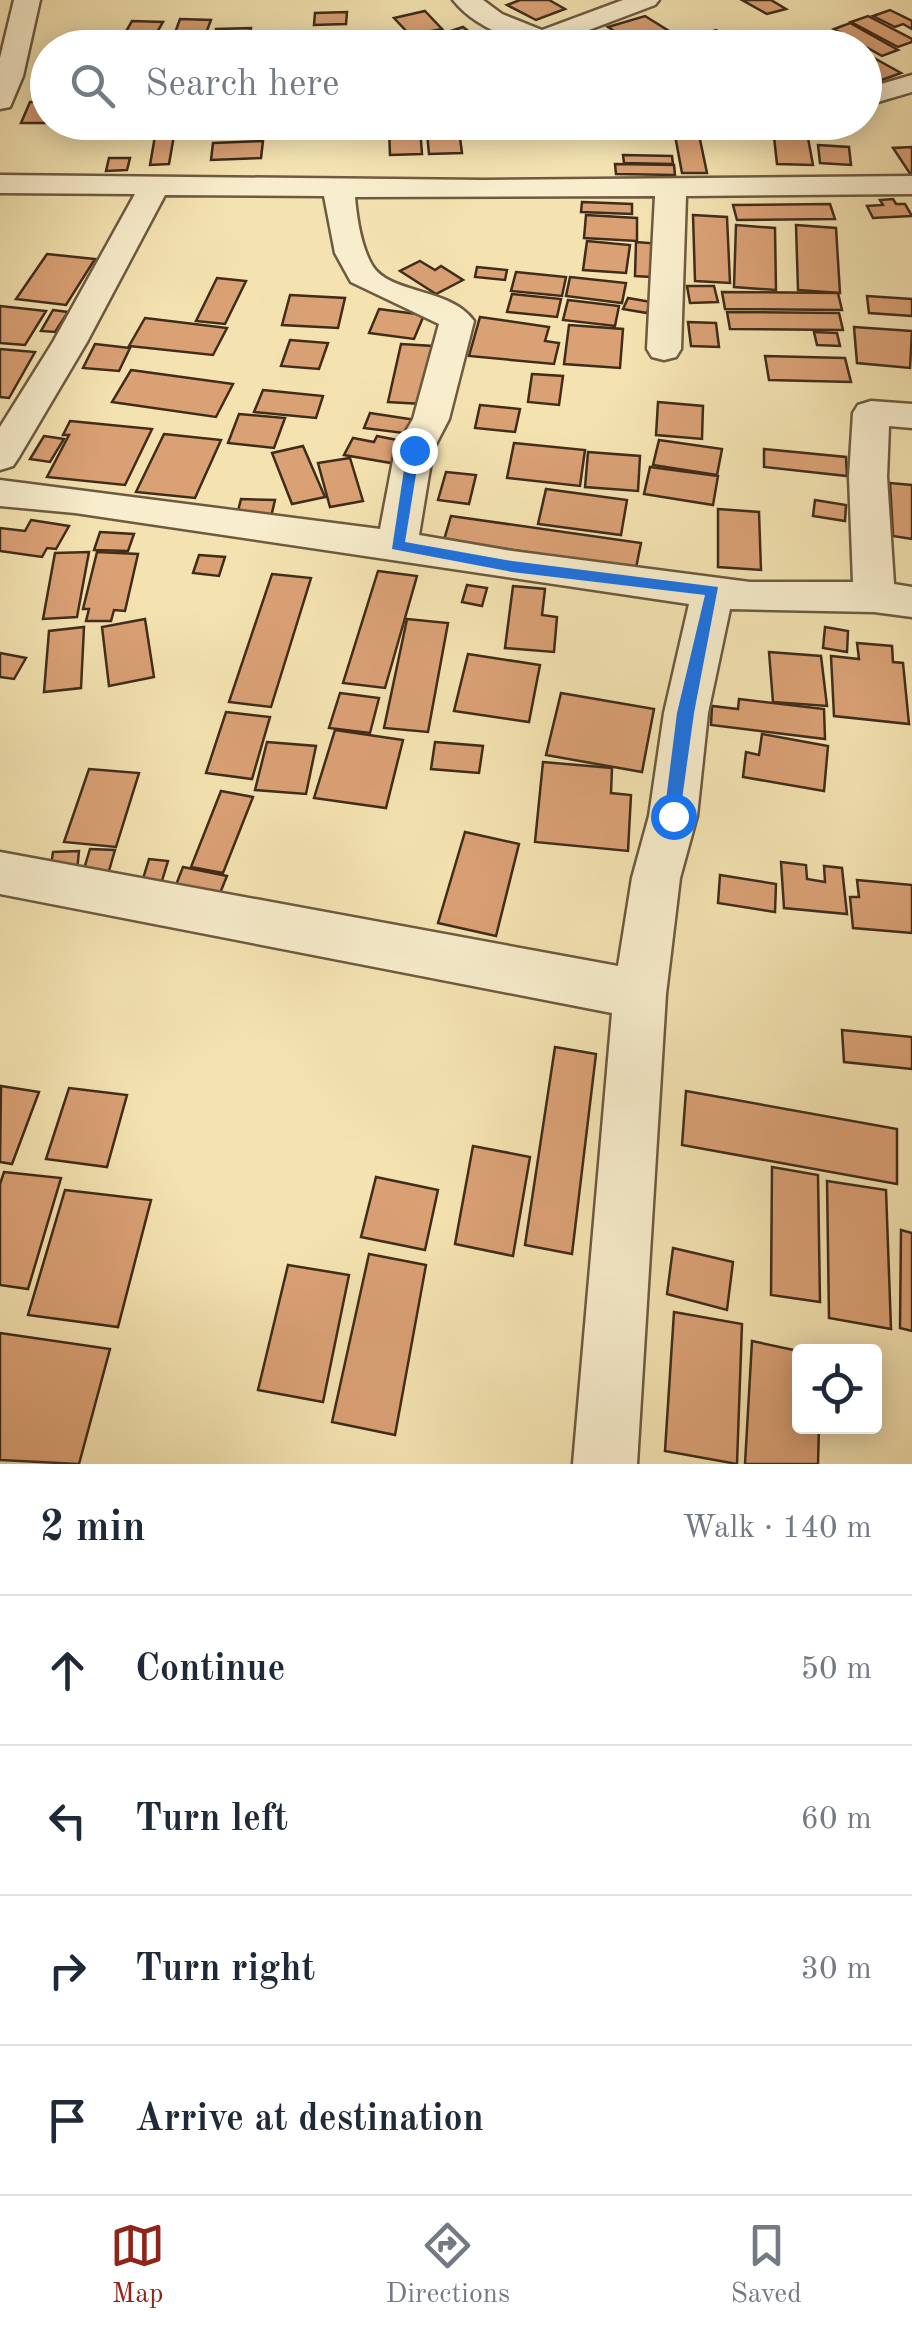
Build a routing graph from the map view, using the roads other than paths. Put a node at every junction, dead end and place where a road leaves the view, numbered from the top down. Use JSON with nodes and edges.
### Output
{"nodes":[{"id":1,"x":27,"y":0,"type":"edge"},
{"id":2,"x":466,"y":0,"type":"edge"},
{"id":3,"x":646,"y":0,"type":"edge"},
{"id":4,"x":520,"y":30,"type":"edge"},
{"id":5,"x":581,"y":30,"type":"edge"},
{"id":6,"x":912,"y":83,"type":"edge"},
{"id":7,"x":882,"y":92,"type":"edge"},
{"id":8,"x":0,"y":100,"type":"edge"},
{"id":9,"x":0,"y":184,"type":"edge"},
{"id":10,"x":156,"y":184,"type":"junction"},
{"id":11,"x":912,"y":185,"type":"edge"},
{"id":12,"x":339,"y":187,"type":"junction"},
{"id":13,"x":671,"y":189,"type":"junction"},
{"id":14,"x":664,"y":348,"type":"dead end"},
{"id":15,"x":912,"y":416,"type":"edge"},
{"id":16,"x":0,"y":457,"type":"edge"},
{"id":17,"x":0,"y":493,"type":"edge"},
{"id":18,"x":397,"y":545,"type":"junction"},
{"id":19,"x":713,"y":591,"type":"junction"},
{"id":20,"x":893,"y":600,"type":"edge"},
{"id":21,"x":5,"y":883,"type":"edge"},
{"id":22,"x":640,"y":994,"type":"junction"},
{"id":23,"x":605,"y":1464,"type":"edge"}],
"edges":[{"from":1,"to":8,"type":"street"},
{"from":2,"to":4,"type":"street"},
{"from":3,"to":5,"type":"street"},
{"from":6,"to":7,"type":"street"},
{"from":9,"to":10,"type":"street"},
{"from":10,"to":12,"type":"street"},
{"from":10,"to":16,"type":"street"},
{"from":11,"to":13,"type":"street"},
{"from":12,"to":13,"type":"street"},
{"from":12,"to":18,"type":"street"},
{"from":13,"to":14,"type":"street"},
{"from":15,"to":20,"type":"street"},
{"from":17,"to":18,"type":"street"},
{"from":18,"to":19,"type":"street"},
{"from":19,"to":20,"type":"street"},
{"from":19,"to":22,"type":"street"},
{"from":21,"to":22,"type":"street"},
{"from":22,"to":23,"type":"street"}]}
